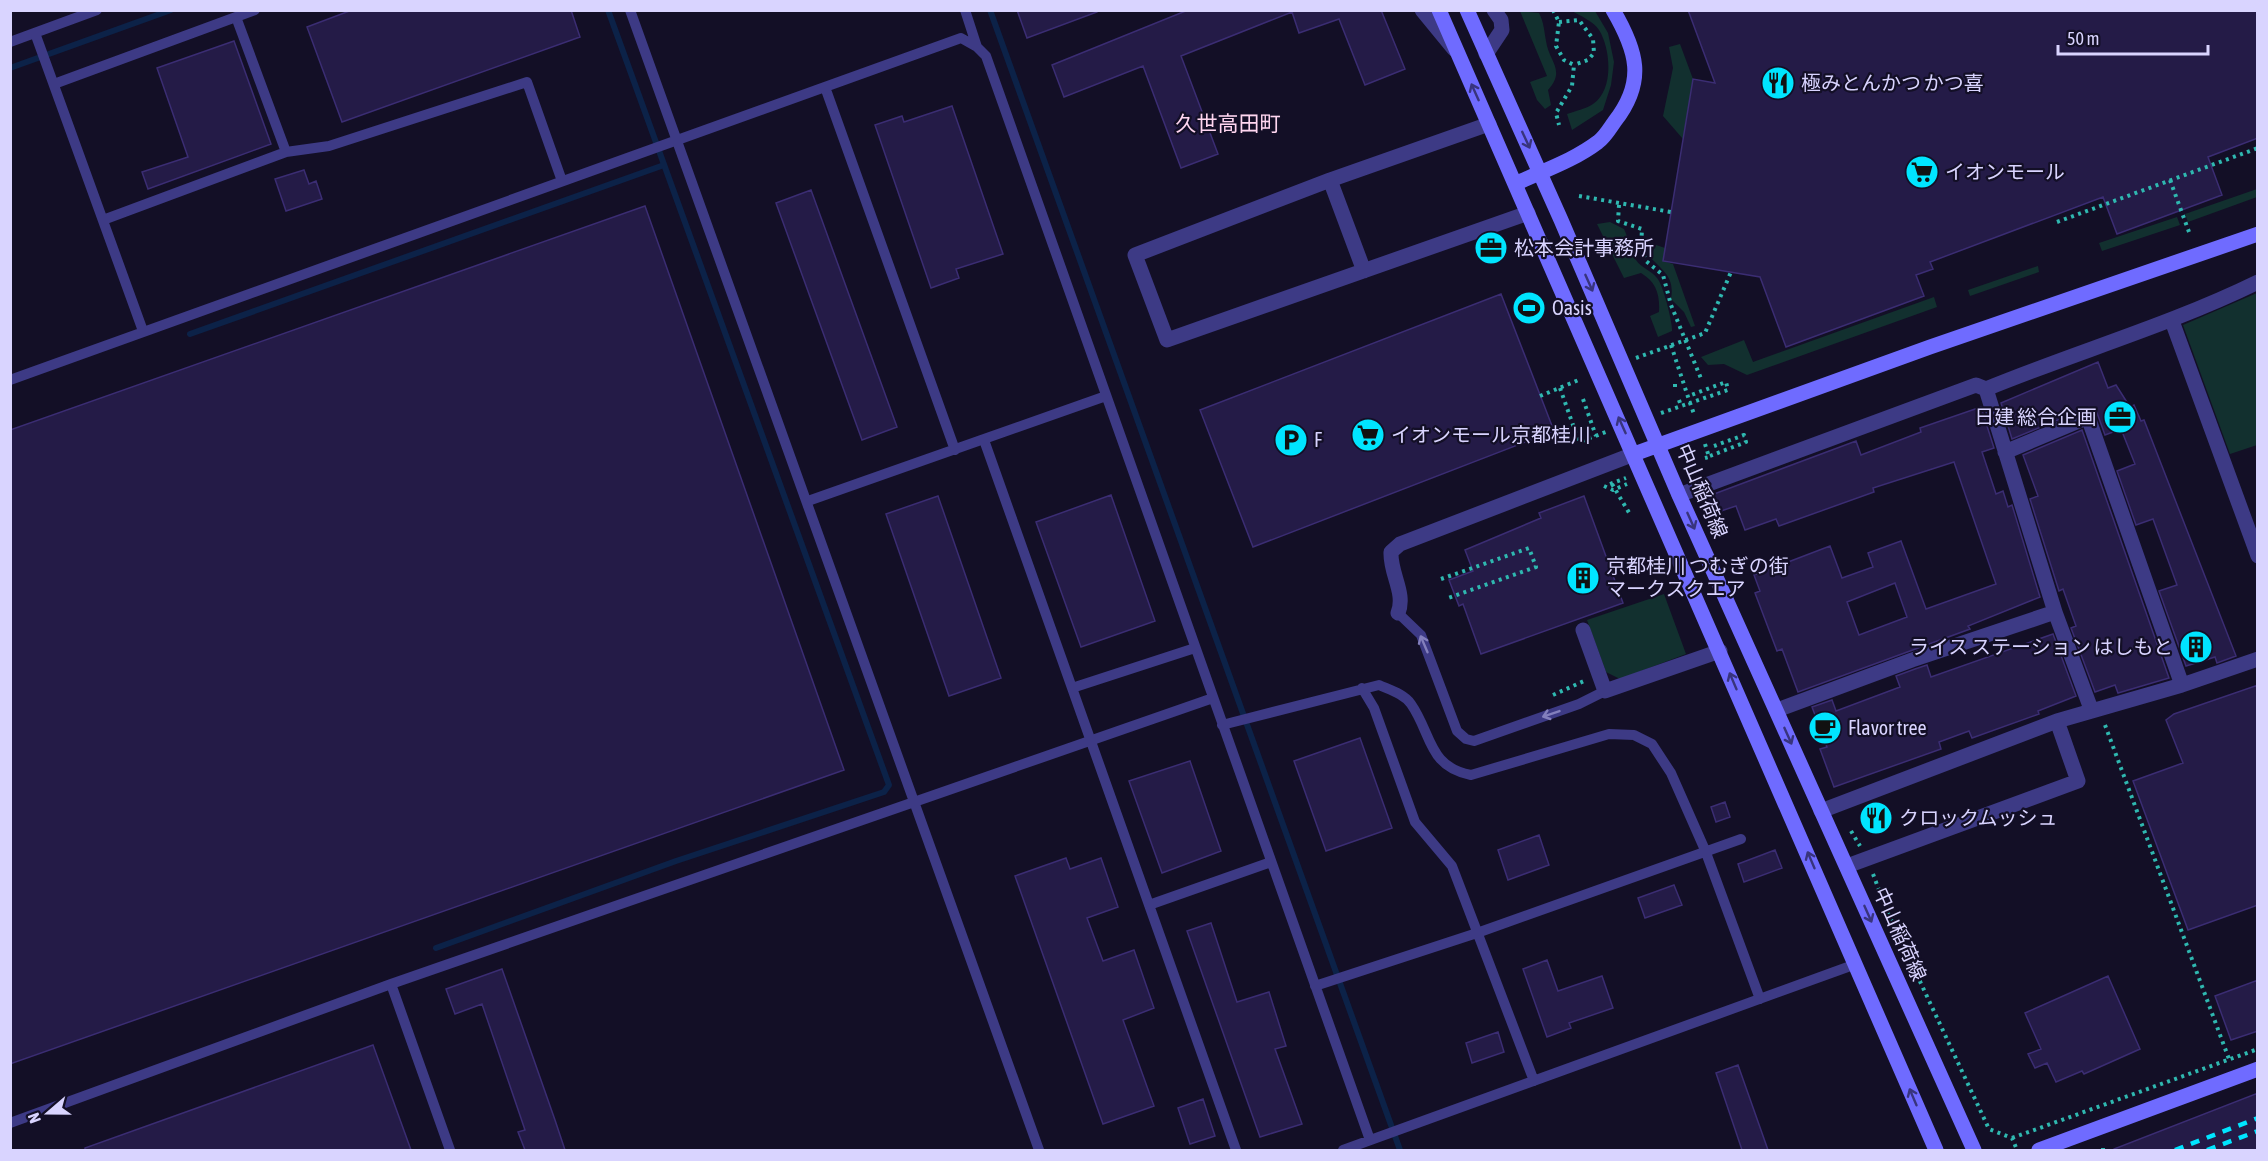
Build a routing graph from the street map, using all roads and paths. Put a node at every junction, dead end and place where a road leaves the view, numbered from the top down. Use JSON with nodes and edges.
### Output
{"nodes":[{"id":1,"x":97,"y":10,"type":"edge"},
{"id":2,"x":255,"y":10,"type":"edge"},
{"id":3,"x":630,"y":10,"type":"edge"},
{"id":4,"x":965,"y":10,"type":"edge"},
{"id":5,"x":1422,"y":10,"type":"edge"},
{"id":6,"x":1439,"y":10,"type":"edge"},
{"id":7,"x":1467,"y":10,"type":"edge"},
{"id":8,"x":1494,"y":10,"type":"edge"},
{"id":9,"x":1553,"y":10,"type":"edge"},
{"id":10,"x":1613,"y":10,"type":"edge"},
{"id":11,"x":68,"y":15,"type":"edge"},
{"id":12,"x":236,"y":18,"type":"junction"},
{"id":13,"x":1559,"y":22,"type":"junction"},
{"id":14,"x":35,"y":33,"type":"junction"},
{"id":15,"x":10,"y":42,"type":"edge"},
{"id":16,"x":977,"y":46,"type":"junction"},
{"id":17,"x":1458,"y":54,"type":"junction"},
{"id":18,"x":1486,"y":54,"type":"junction"},
{"id":19,"x":1574,"y":65,"type":"junction"},
{"id":20,"x":54,"y":84,"type":"junction"},
{"id":21,"x":825,"y":87,"type":"junction"},
{"id":22,"x":1489,"y":124,"type":"junction"},
{"id":23,"x":1559,"y":125,"type":"dead end"},
{"id":24,"x":677,"y":140,"type":"junction"},
{"id":25,"x":2258,"y":148,"type":"edge"},
{"id":26,"x":286,"y":152,"type":"junction"},
{"id":27,"x":1540,"y":172,"type":"junction"},
{"id":28,"x":1330,"y":180,"type":"junction"},
{"id":29,"x":2170,"y":180,"type":"junction"},
{"id":30,"x":561,"y":181,"type":"junction"},
{"id":31,"x":1515,"y":184,"type":"junction"},
{"id":32,"x":1579,"y":196,"type":"dead end"},
{"id":33,"x":1619,"y":205,"type":"junction"},
{"id":34,"x":1671,"y":212,"type":"dead end"},
{"id":35,"x":1528,"y":213,"type":"junction"},
{"id":36,"x":103,"y":220,"type":"junction"},
{"id":37,"x":2057,"y":222,"type":"dead end"},
{"id":38,"x":2189,"y":231,"type":"dead end"},
{"id":39,"x":2258,"y":234,"type":"edge"},
{"id":40,"x":1364,"y":271,"type":"junction"},
{"id":41,"x":1731,"y":272,"type":"dead end"},
{"id":42,"x":2258,"y":282,"type":"edge"},
{"id":43,"x":2172,"y":321,"type":"junction"},
{"id":44,"x":143,"y":331,"type":"junction"},
{"id":45,"x":1671,"y":345,"type":"junction"},
{"id":46,"x":1626,"y":362,"type":"dead end"},
{"id":47,"x":1582,"y":379,"type":"dead end"},
{"id":48,"x":10,"y":380,"type":"edge"},
{"id":49,"x":1702,"y":381,"type":"dead end"},
{"id":50,"x":1675,"y":384,"type":"dead end"},
{"id":51,"x":1986,"y":389,"type":"junction"},
{"id":52,"x":1675,"y":391,"type":"dead end"},
{"id":53,"x":1691,"y":395,"type":"dead end"},
{"id":54,"x":1106,"y":396,"type":"junction"},
{"id":55,"x":1540,"y":396,"type":"dead end"},
{"id":56,"x":1583,"y":399,"type":"dead end"},
{"id":57,"x":1679,"y":400,"type":"dead end"},
{"id":58,"x":1681,"y":406,"type":"dead end"},
{"id":59,"x":1596,"y":436,"type":"dead end"},
{"id":60,"x":984,"y":440,"type":"junction"},
{"id":61,"x":1658,"y":443,"type":"junction"},
{"id":62,"x":1706,"y":448,"type":"dead end"},
{"id":63,"x":955,"y":450,"type":"junction"},
{"id":64,"x":2005,"y":452,"type":"junction"},
{"id":65,"x":1634,"y":454,"type":"junction"},
{"id":66,"x":1710,"y":456,"type":"dead end"},
{"id":67,"x":1611,"y":483,"type":"dead end"},
{"id":68,"x":1627,"y":484,"type":"dead end"},
{"id":69,"x":1604,"y":486,"type":"dead end"},
{"id":70,"x":1679,"y":495,"type":"junction"},
{"id":71,"x":808,"y":501,"type":"junction"},
{"id":72,"x":1631,"y":516,"type":"dead end"},
{"id":73,"x":2258,"y":556,"type":"edge"},
{"id":74,"x":1441,"y":579,"type":"dead end"},
{"id":75,"x":1448,"y":598,"type":"dead end"},
{"id":76,"x":2055,"y":612,"type":"junction"},
{"id":77,"x":1398,"y":613,"type":"joint"},
{"id":78,"x":1583,"y":630,"type":"dead end"},
{"id":79,"x":1195,"y":648,"type":"junction"},
{"id":80,"x":1720,"y":651,"type":"junction"},
{"id":81,"x":2258,"y":659,"type":"edge"},
{"id":82,"x":1581,"y":671,"type":"dead end"},
{"id":83,"x":2182,"y":685,"type":"junction"},
{"id":84,"x":1072,"y":688,"type":"junction"},
{"id":85,"x":1362,"y":688,"type":"junction"},
{"id":86,"x":1605,"y":691,"type":"junction"},
{"id":87,"x":1213,"y":698,"type":"junction"},
{"id":88,"x":1543,"y":699,"type":"dead end"},
{"id":89,"x":2095,"y":708,"type":"junction"},
{"id":90,"x":1777,"y":710,"type":"junction"},
{"id":91,"x":2057,"y":721,"type":"junction"},
{"id":92,"x":1222,"y":724,"type":"junction"},
{"id":93,"x":1090,"y":740,"type":"junction"},
{"id":94,"x":914,"y":801,"type":"junction"},
{"id":95,"x":1836,"y":805,"type":"junction"},
{"id":96,"x":1821,"y":811,"type":"junction"},
{"id":97,"x":1741,"y":839,"type":"dead end"},
{"id":98,"x":1705,"y":850,"type":"junction"},
{"id":99,"x":1867,"y":858,"type":"junction"},
{"id":100,"x":1271,"y":862,"type":"junction"},
{"id":101,"x":1847,"y":866,"type":"junction"},
{"id":102,"x":1149,"y":905,"type":"junction"},
{"id":103,"x":1477,"y":933,"type":"junction"},
{"id":104,"x":1856,"y":964,"type":"junction"},
{"id":105,"x":391,"y":984,"type":"junction"},
{"id":106,"x":1315,"y":986,"type":"junction"},
{"id":107,"x":1760,"y":999,"type":"junction"},
{"id":108,"x":2258,"y":1049,"type":"edge"},
{"id":109,"x":2229,"y":1059,"type":"junction"},
{"id":110,"x":2258,"y":1069,"type":"edge"},
{"id":111,"x":1534,"y":1081,"type":"junction"},
{"id":112,"x":10,"y":1123,"type":"edge"},
{"id":113,"x":2012,"y":1138,"type":"junction"},
{"id":114,"x":1370,"y":1140,"type":"junction"},
{"id":115,"x":450,"y":1150,"type":"edge"},
{"id":116,"x":1039,"y":1150,"type":"edge"},
{"id":117,"x":1236,"y":1150,"type":"edge"},
{"id":118,"x":1342,"y":1150,"type":"edge"},
{"id":119,"x":1936,"y":1150,"type":"edge"},
{"id":120,"x":1974,"y":1150,"type":"edge"},
{"id":121,"x":2017,"y":1150,"type":"edge"},
{"id":122,"x":2039,"y":1150,"type":"edge"}],
"edges":[{"from":1,"to":11,"type":"lane"},
{"from":2,"to":12,"type":"lane"},
{"from":3,"to":24,"type":"lane"},
{"from":4,"to":16,"type":"lane"},
{"from":5,"to":17,"type":"street"},
{"from":6,"to":17,"type":"main road"},
{"from":7,"to":18,"type":"main road","name":"中山稲荷線"},
{"from":8,"to":18,"type":"street"},
{"from":9,"to":13,"type":"path"},
{"from":10,"to":27,"type":"main road"},
{"from":11,"to":14,"type":"lane"},
{"from":12,"to":20,"type":"lane"},
{"from":12,"to":26,"type":"lane"},
{"from":13,"to":19,"type":"path"},
{"from":13,"to":19,"type":"path"},
{"from":14,"to":15,"type":"lane"},
{"from":14,"to":20,"type":"lane"},
{"from":16,"to":21,"type":"lane"},
{"from":16,"to":54,"type":"lane"},
{"from":22,"to":17,"type":"main road","one_way":true},
{"from":18,"to":27,"type":"main road","name":"中山稲荷線","one_way":true},
{"from":19,"to":23,"type":"path"},
{"from":20,"to":36,"type":"lane"},
{"from":21,"to":24,"type":"lane"},
{"from":21,"to":63,"type":"lane"},
{"from":22,"to":28,"type":"street"},
{"from":22,"to":31,"type":"main road"},
{"from":24,"to":30,"type":"lane"},
{"from":24,"to":71,"type":"lane"},
{"from":25,"to":29,"type":"path"},
{"from":26,"to":30,"type":"lane"},
{"from":26,"to":36,"type":"lane"},
{"from":27,"to":31,"type":"main road"},
{"from":27,"to":61,"type":"main road","name":"中山稲荷線","one_way":true},
{"from":28,"to":40,"type":"street"},
{"from":28,"to":40,"type":"street"},
{"from":29,"to":37,"type":"path"},
{"from":29,"to":38,"type":"path"},
{"from":30,"to":44,"type":"lane"},
{"from":31,"to":35,"type":"main road"},
{"from":32,"to":33,"type":"path"},
{"from":33,"to":34,"type":"path"},
{"from":33,"to":49,"type":"path"},
{"from":35,"to":40,"type":"street"},
{"from":65,"to":35,"type":"main road","one_way":true},
{"from":36,"to":44,"type":"lane"},
{"from":39,"to":61,"type":"main road"},
{"from":41,"to":45,"type":"path"},
{"from":42,"to":43,"type":"street"},
{"from":43,"to":51,"type":"street"},
{"from":43,"to":73,"type":"street"},
{"from":44,"to":48,"type":"lane"},
{"from":45,"to":46,"type":"path"},
{"from":45,"to":53,"type":"path"},
{"from":47,"to":55,"type":"path"},
{"from":50,"to":52,"type":"path"},
{"from":51,"to":64,"type":"street"},
{"from":51,"to":70,"type":"street"},
{"from":54,"to":60,"type":"lane"},
{"from":54,"to":79,"type":"lane"},
{"from":56,"to":59,"type":"path"},
{"from":57,"to":58,"type":"path"},
{"from":60,"to":63,"type":"lane"},
{"from":60,"to":84,"type":"lane"},
{"from":61,"to":65,"type":"main road"},
{"from":61,"to":70,"type":"main road","name":"中山稲荷線"},
{"from":62,"to":66,"type":"path"},
{"from":63,"to":71,"type":"lane"},
{"from":64,"to":76,"type":"street"},
{"from":64,"to":83,"type":"street"},
{"from":65,"to":77,"type":"street"},
{"from":65,"to":80,"type":"main road"},
{"from":67,"to":72,"type":"path"},
{"from":68,"to":69,"type":"path"},
{"from":70,"to":90,"type":"main road","name":"中山稲荷線","one_way":true},
{"from":71,"to":94,"type":"lane"},
{"from":74,"to":75,"type":"path"},
{"from":76,"to":89,"type":"street"},
{"from":76,"to":90,"type":"street"},
{"from":86,"to":77,"type":"lane","one_way":true},
{"from":78,"to":86,"type":"street"},
{"from":79,"to":84,"type":"lane"},
{"from":79,"to":87,"type":"lane"},
{"from":80,"to":86,"type":"street"},
{"from":104,"to":80,"type":"main road","one_way":true},
{"from":81,"to":83,"type":"street"},
{"from":82,"to":88,"type":"path"},
{"from":83,"to":89,"type":"street"},
{"from":84,"to":93,"type":"lane"},
{"from":85,"to":92,"type":"lane"},
{"from":85,"to":98,"type":"lane"},
{"from":85,"to":103,"type":"lane"},
{"from":87,"to":92,"type":"lane"},
{"from":87,"to":93,"type":"lane"},
{"from":89,"to":91,"type":"street"},
{"from":89,"to":109,"type":"path"},
{"from":90,"to":96,"type":"main road","name":"中山稲荷線","one_way":true},
{"from":91,"to":95,"type":"street"},
{"from":91,"to":99,"type":"street"},
{"from":92,"to":100,"type":"lane"},
{"from":93,"to":94,"type":"lane"},
{"from":93,"to":102,"type":"lane"},
{"from":94,"to":105,"type":"lane"},
{"from":94,"to":116,"type":"lane"},
{"from":95,"to":96,"type":"street"},
{"from":95,"to":99,"type":"path"},
{"from":96,"to":101,"type":"main road","name":"中山稲荷線"},
{"from":97,"to":98,"type":"lane"},
{"from":98,"to":103,"type":"lane"},
{"from":98,"to":107,"type":"lane"},
{"from":99,"to":101,"type":"street"},
{"from":99,"to":113,"type":"path"},
{"from":100,"to":102,"type":"lane"},
{"from":100,"to":106,"type":"lane"},
{"from":101,"to":120,"type":"main road","name":"中山稲荷線","one_way":true},
{"from":102,"to":117,"type":"lane"},
{"from":103,"to":106,"type":"lane"},
{"from":103,"to":111,"type":"lane"},
{"from":104,"to":107,"type":"lane"},
{"from":119,"to":104,"type":"main road","one_way":true},
{"from":105,"to":112,"type":"lane"},
{"from":105,"to":115,"type":"lane"},
{"from":106,"to":114,"type":"lane"},
{"from":107,"to":111,"type":"lane"},
{"from":108,"to":109,"type":"path"},
{"from":109,"to":113,"type":"path"},
{"from":110,"to":122,"type":"main road"},
{"from":111,"to":114,"type":"lane"},
{"from":113,"to":121,"type":"path"},
{"from":114,"to":118,"type":"lane"}]}
